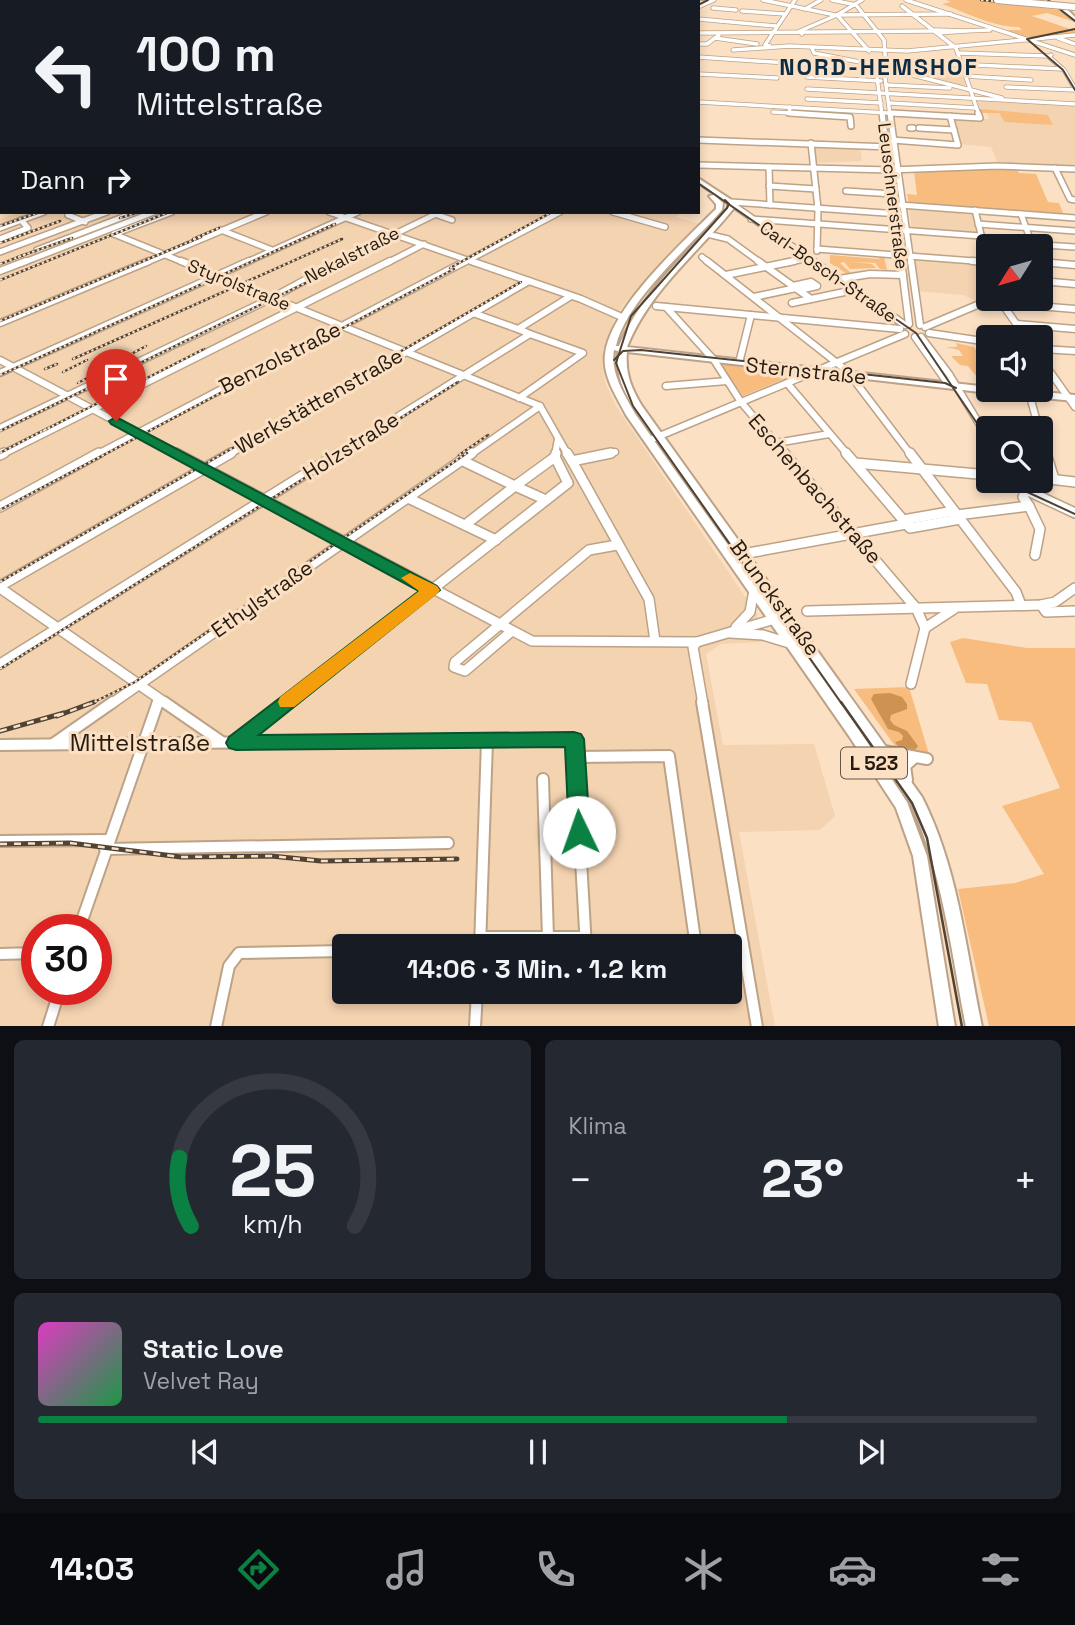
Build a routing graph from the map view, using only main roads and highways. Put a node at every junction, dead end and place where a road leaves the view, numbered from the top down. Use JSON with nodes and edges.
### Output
{"nodes":[{"id":1,"x":994,"y":0,"type":"edge"},
{"id":2,"x":1004,"y":0,"type":"edge"},
{"id":3,"x":1013,"y":0,"type":"edge"},
{"id":4,"x":1067,"y":0,"type":"edge"},
{"id":5,"x":1075,"y":7,"type":"edge"},
{"id":6,"x":1075,"y":19,"type":"edge"},
{"id":7,"x":700,"y":182,"type":"edge"},
{"id":8,"x":700,"y":187,"type":"edge"},
{"id":9,"x":731,"y":205,"type":"joint"},
{"id":10,"x":611,"y":344,"type":"junction"},
{"id":11,"x":624,"y":348,"type":"junction"},
{"id":12,"x":712,"y":358,"type":"junction"},
{"id":13,"x":821,"y":370,"type":"junction"},
{"id":14,"x":976,"y":386,"type":"edge"},
{"id":15,"x":654,"y":438,"type":"junction"},
{"id":16,"x":947,"y":1026,"type":"edge"},
{"id":17,"x":974,"y":1026,"type":"edge"}],
"edges":[{"from":1,"to":5,"type":"highway","bridge":true},
{"from":2,"to":5,"type":"highway","bridge":true},
{"from":3,"to":5,"type":"highway","bridge":true},
{"from":4,"to":6,"type":"main road"},
{"from":7,"to":9,"type":"main road","name":"Carl-Bosch-Straße"},
{"from":8,"to":10,"type":"main road","name":"Carl-Bosch-Straße"},
{"from":9,"to":11,"type":"main road","name":"Brunckstraße","number":"L 523"},
{"from":10,"to":11,"type":"main road"},
{"from":10,"to":15,"type":"main road","name":"Brunckstraße","number":"L 523"},
{"from":11,"to":12,"type":"main road","name":"Sternstraße"},
{"from":11,"to":15,"type":"main road","name":"Brunckstraße","number":"L 523"},
{"from":12,"to":13,"type":"main road","name":"Sternstraße"},
{"from":12,"to":13,"type":"main road","name":"Sternstraße"},
{"from":13,"to":14,"type":"main road","name":"Sternstraße"},
{"from":15,"to":16,"type":"main road","name":"Brunckstraße","number":"L 523"},
{"from":15,"to":17,"type":"main road","name":"Brunckstraße","number":"L 523"}]}
